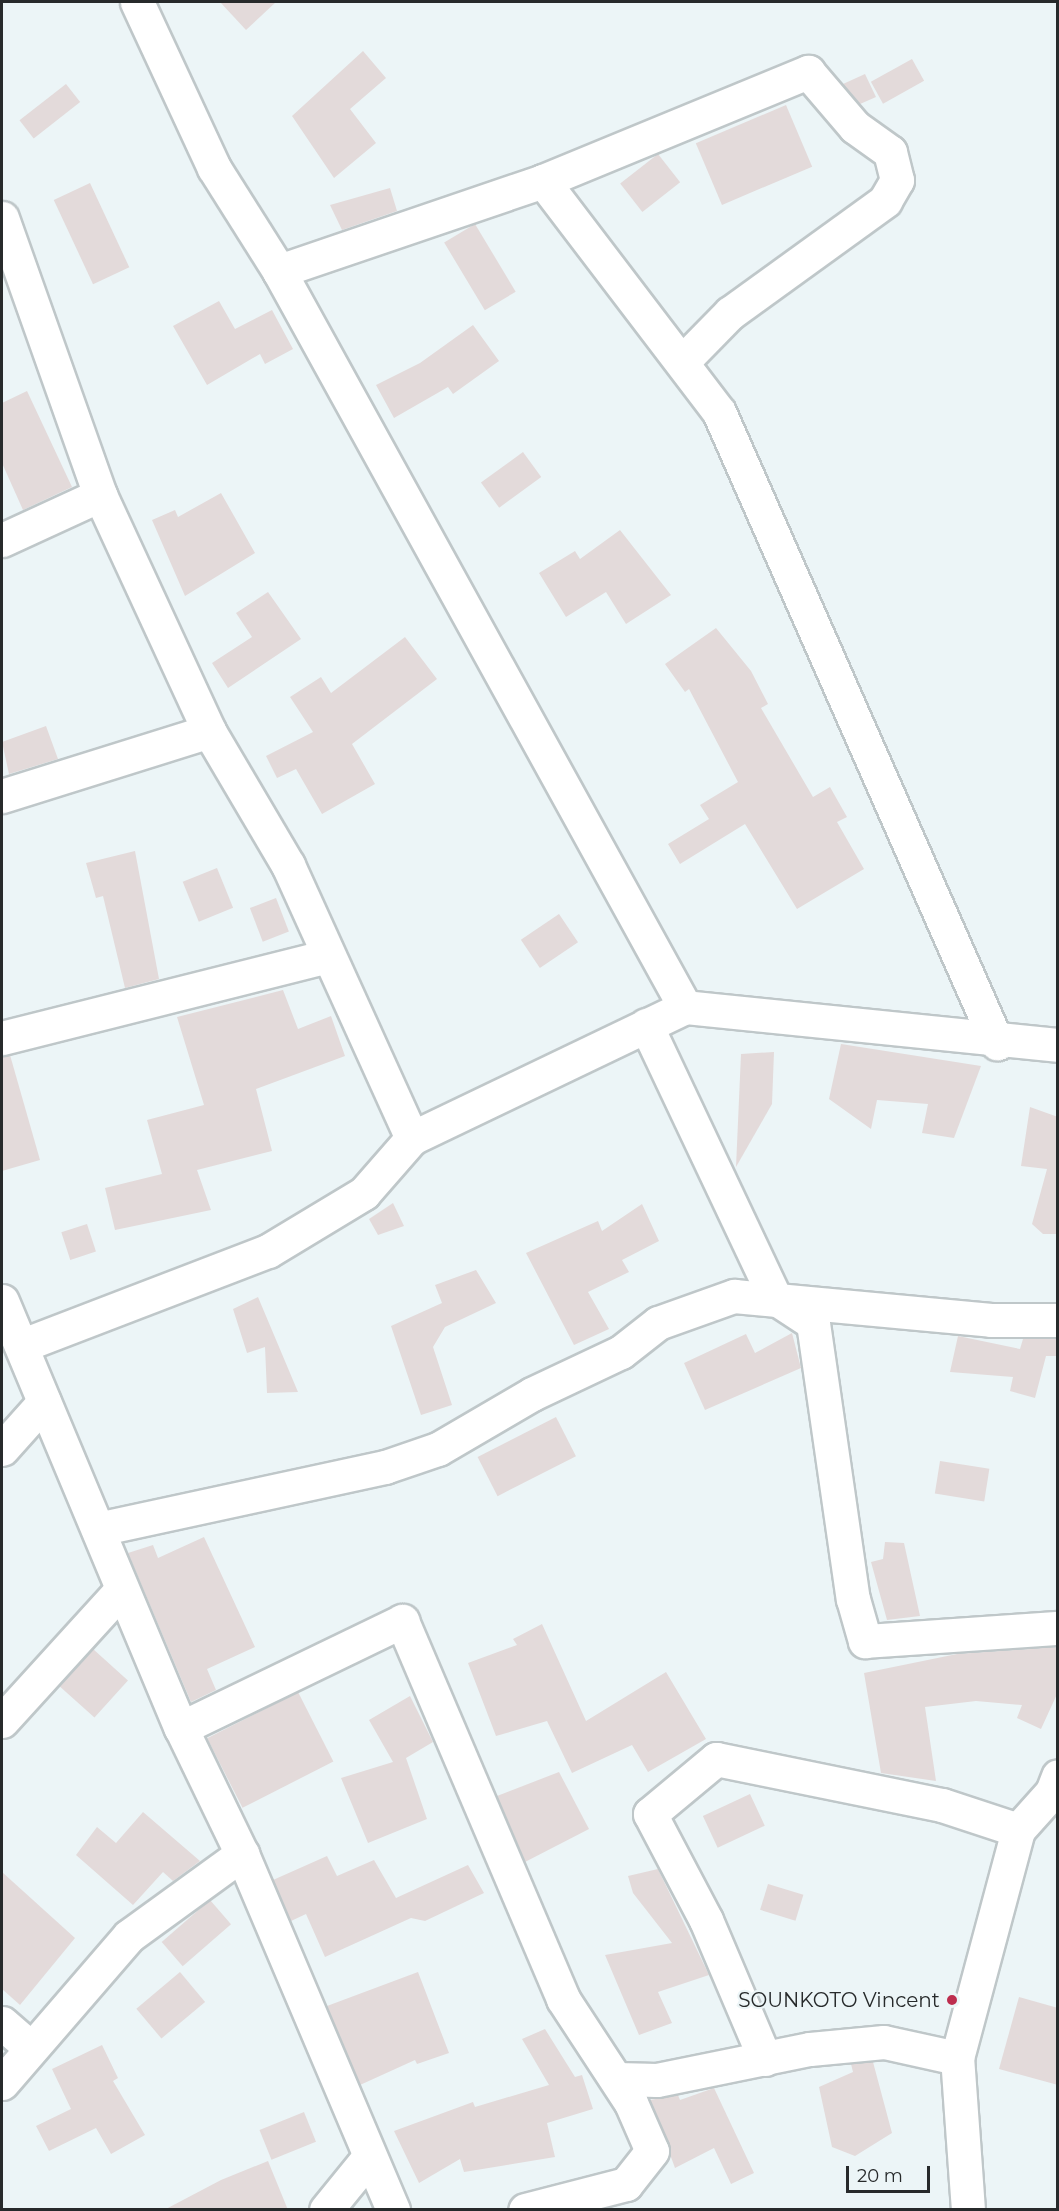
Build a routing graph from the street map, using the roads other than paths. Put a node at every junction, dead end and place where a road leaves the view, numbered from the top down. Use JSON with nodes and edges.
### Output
{"nodes":[{"id":1,"x":137,"y":2,"type":"edge"},
{"id":2,"x":543,"y":181,"type":"junction"},
{"id":3,"x":5,"y":238,"type":"edge"},
{"id":4,"x":279,"y":271,"type":"junction"},
{"id":5,"x":683,"y":361,"type":"junction"},
{"id":6,"x":100,"y":495,"type":"junction"},
{"id":7,"x":2,"y":540,"type":"edge"},
{"id":8,"x":209,"y":731,"type":"junction"},
{"id":9,"x":2,"y":796,"type":"edge"},
{"id":10,"x":325,"y":957,"type":"junction"},
{"id":11,"x":685,"y":1007,"type":"junction"},
{"id":12,"x":646,"y":1024,"type":"junction"},
{"id":13,"x":2,"y":1038,"type":"edge"},
{"id":14,"x":997,"y":1043,"type":"junction"},
{"id":15,"x":1058,"y":1045,"type":"edge"},
{"id":16,"x":412,"y":1138,"type":"junction"},
{"id":17,"x":775,"y":1298,"type":"junction"},
{"id":18,"x":2,"y":1301,"type":"edge"},
{"id":19,"x":1058,"y":1320,"type":"edge"},
{"id":20,"x":23,"y":1345,"type":"junction"},
{"id":21,"x":44,"y":1402,"type":"junction"},
{"id":22,"x":2,"y":1449,"type":"edge"},
{"id":23,"x":98,"y":1529,"type":"junction"},
{"id":24,"x":122,"y":1589,"type":"junction"},
{"id":25,"x":1058,"y":1628,"type":"edge"},
{"id":26,"x":2,"y":1721,"type":"edge"},
{"id":27,"x":180,"y":1728,"type":"junction"},
{"id":28,"x":1056,"y":1787,"type":"edge"},
{"id":29,"x":1018,"y":1830,"type":"junction"},
{"id":30,"x":242,"y":1854,"type":"junction"},
{"id":31,"x":2,"y":2023,"type":"edge"},
{"id":32,"x":30,"y":2047,"type":"junction"},
{"id":33,"x":765,"y":2058,"type":"junction"},
{"id":34,"x":957,"y":2058,"type":"junction"},
{"id":35,"x":617,"y":2079,"type":"junction"},
{"id":36,"x":2,"y":2083,"type":"edge"},
{"id":37,"x":369,"y":2157,"type":"junction"},
{"id":38,"x":326,"y":2210,"type":"edge"},
{"id":39,"x":393,"y":2210,"type":"edge"},
{"id":40,"x":525,"y":2210,"type":"edge"},
{"id":41,"x":968,"y":2210,"type":"edge"}],
"edges":[{"from":1,"to":4,"type":"street"},
{"from":2,"to":4,"type":"street"},
{"from":2,"to":5,"type":"street"},
{"from":2,"to":5,"type":"street"},
{"from":3,"to":6,"type":"street"},
{"from":4,"to":11,"type":"street"},
{"from":5,"to":14,"type":"street"},
{"from":6,"to":7,"type":"street"},
{"from":6,"to":8,"type":"street"},
{"from":8,"to":9,"type":"street"},
{"from":8,"to":10,"type":"street"},
{"from":10,"to":13,"type":"street"},
{"from":10,"to":16,"type":"street"},
{"from":11,"to":12,"type":"street"},
{"from":11,"to":14,"type":"street"},
{"from":12,"to":16,"type":"street"},
{"from":12,"to":17,"type":"street"},
{"from":14,"to":15,"type":"street"},
{"from":16,"to":20,"type":"street"},
{"from":17,"to":19,"type":"street"},
{"from":17,"to":23,"type":"street"},
{"from":17,"to":25,"type":"street"},
{"from":18,"to":20,"type":"street"},
{"from":20,"to":21,"type":"street"},
{"from":21,"to":22,"type":"street"},
{"from":21,"to":23,"type":"street"},
{"from":23,"to":24,"type":"street"},
{"from":24,"to":26,"type":"street"},
{"from":24,"to":27,"type":"street"},
{"from":27,"to":30,"type":"street"},
{"from":27,"to":35,"type":"street"},
{"from":28,"to":29,"type":"street"},
{"from":29,"to":33,"type":"street"},
{"from":29,"to":34,"type":"street"},
{"from":30,"to":32,"type":"street"},
{"from":30,"to":37,"type":"street"},
{"from":31,"to":32,"type":"street"},
{"from":32,"to":36,"type":"street"},
{"from":33,"to":34,"type":"street"},
{"from":33,"to":35,"type":"street"},
{"from":34,"to":41,"type":"street"},
{"from":35,"to":40,"type":"street"},
{"from":37,"to":38,"type":"street"},
{"from":37,"to":39,"type":"street"}]}
